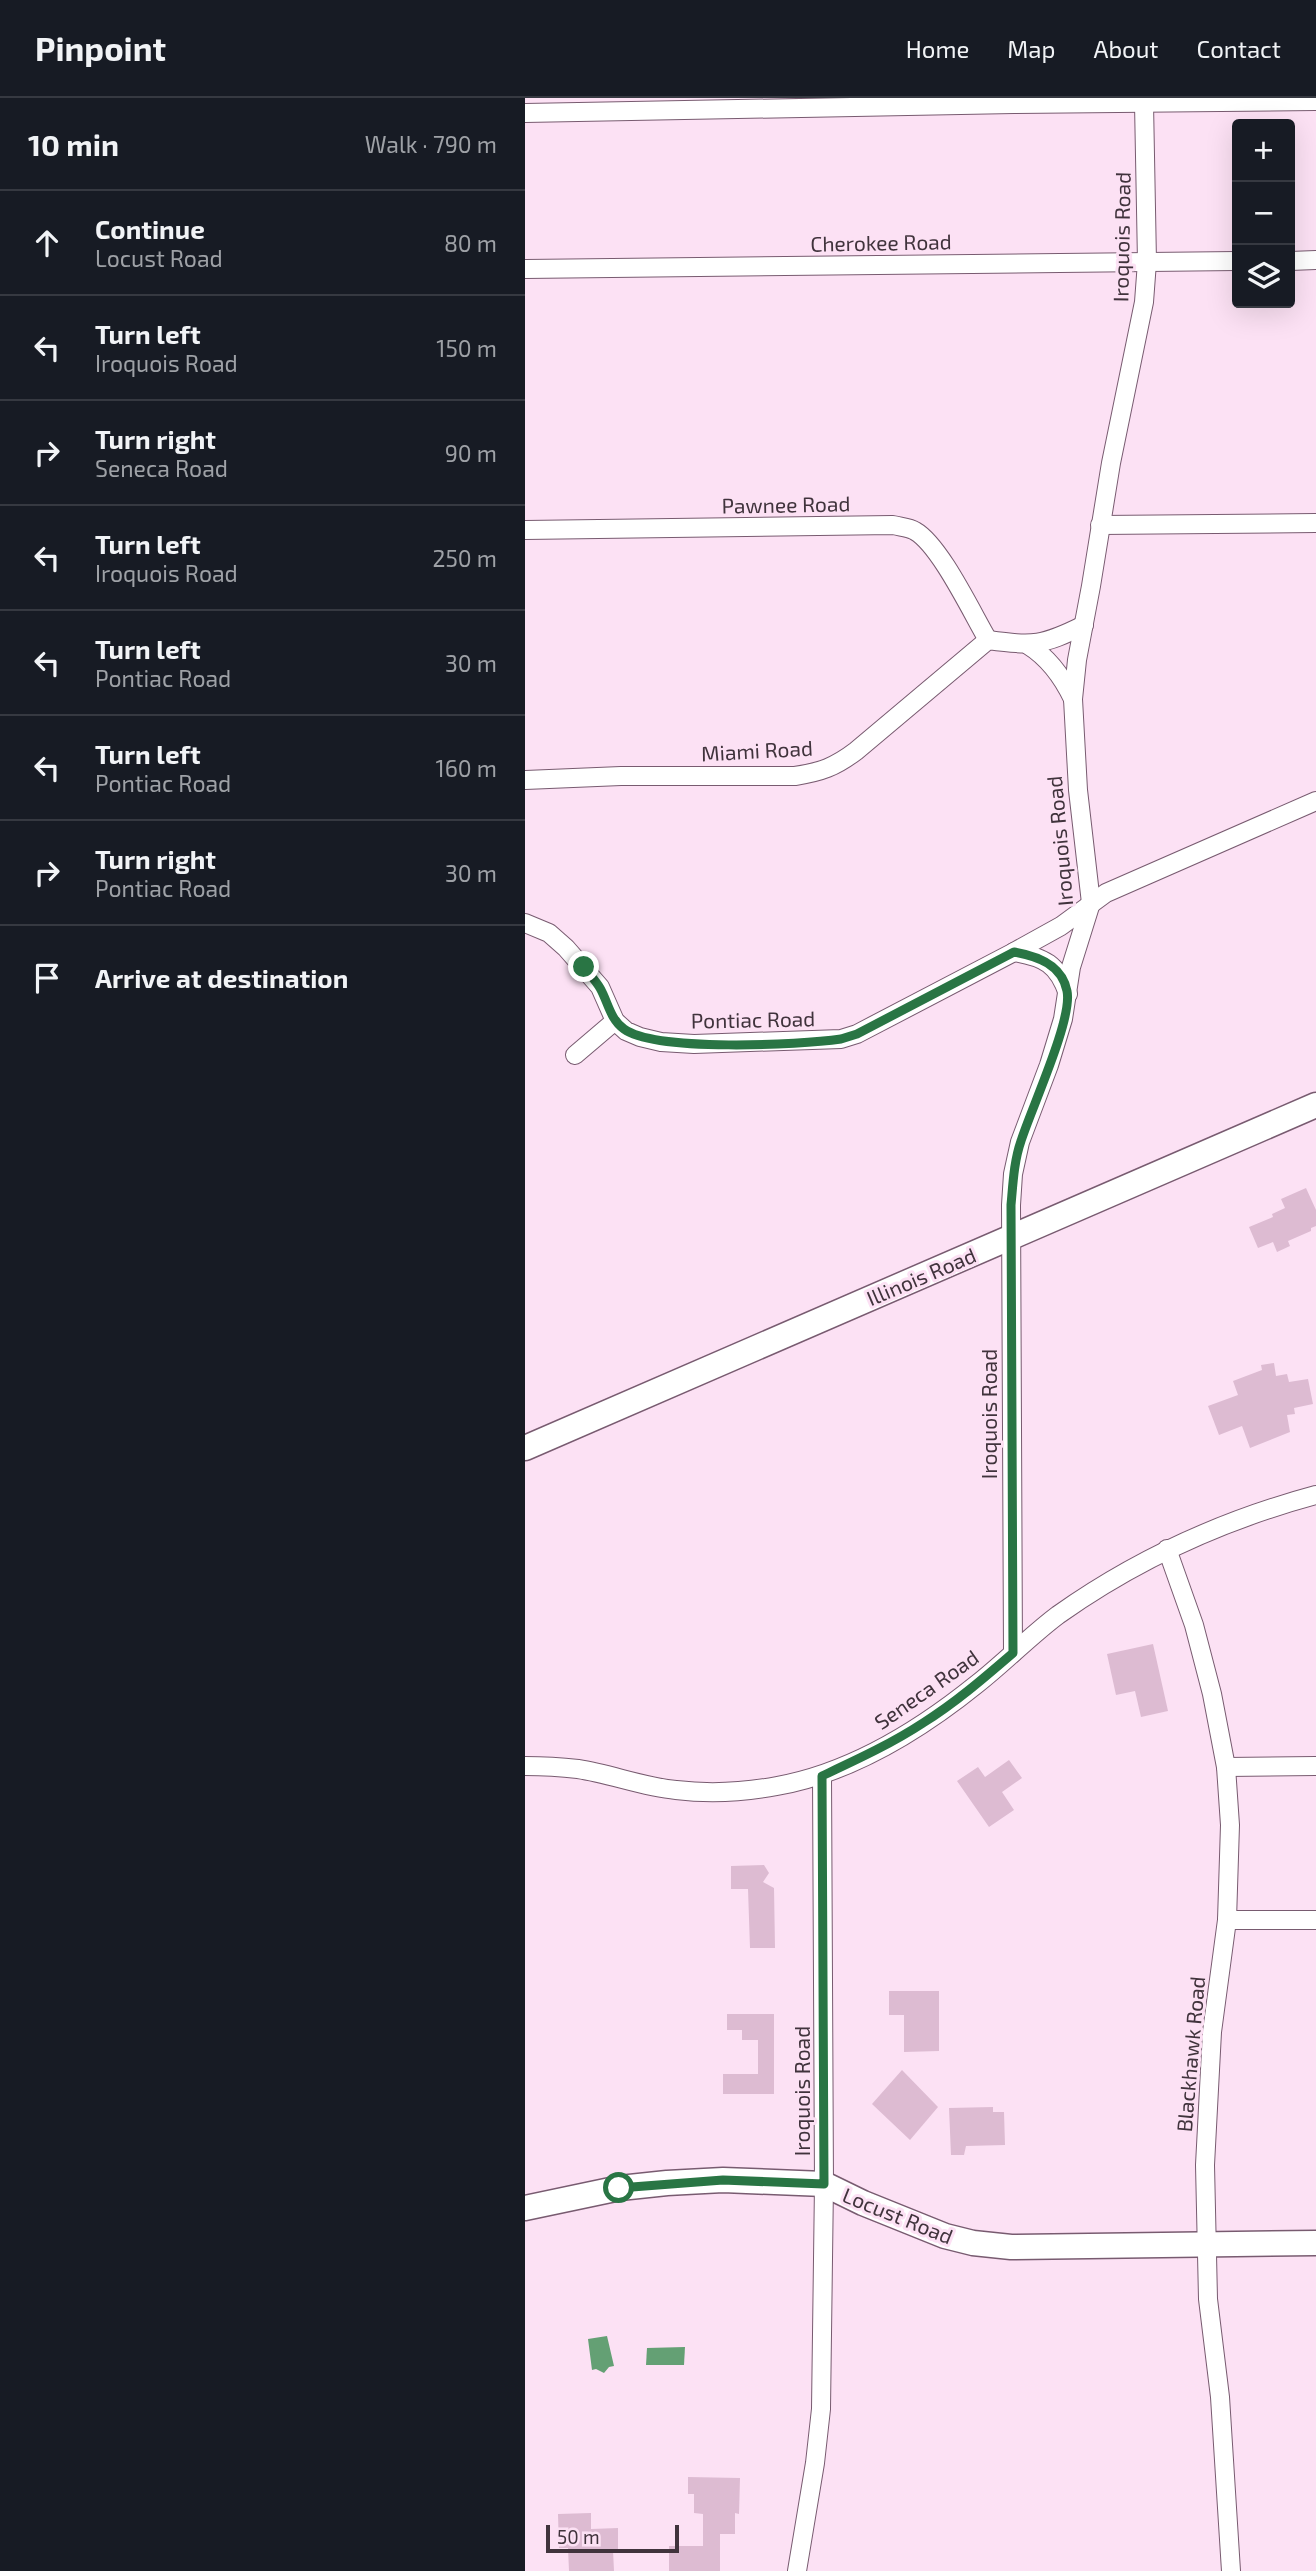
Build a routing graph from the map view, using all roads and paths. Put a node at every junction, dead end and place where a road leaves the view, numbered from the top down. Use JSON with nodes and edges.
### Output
{"nodes":[{"id":1,"x":1014,"y":101,"type":"edge"},
{"id":2,"x":1316,"y":102,"type":"edge"},
{"id":3,"x":1144,"y":103,"type":"junction"},
{"id":4,"x":612,"y":105,"type":"edge"},
{"id":5,"x":525,"y":113,"type":"edge"},
{"id":6,"x":1316,"y":260,"type":"edge"},
{"id":7,"x":1232,"y":261,"type":"edge"},
{"id":8,"x":1295,"y":261,"type":"edge"},
{"id":9,"x":1147,"y":262,"type":"junction"},
{"id":10,"x":525,"y":269,"type":"edge"},
{"id":11,"x":1316,"y":523,"type":"edge"},
{"id":12,"x":1100,"y":525,"type":"junction"},
{"id":13,"x":525,"y":530,"type":"edge"},
{"id":14,"x":1084,"y":625,"type":"junction"},
{"id":15,"x":988,"y":640,"type":"junction"},
{"id":16,"x":1028,"y":645,"type":"junction"},
{"id":17,"x":1073,"y":699,"type":"junction"},
{"id":18,"x":525,"y":780,"type":"edge"},
{"id":19,"x":1316,"y":801,"type":"edge"},
{"id":20,"x":1091,"y":903,"type":"junction"},
{"id":21,"x":525,"y":923,"type":"edge"},
{"id":22,"x":1014,"y":952,"type":"junction"},
{"id":23,"x":1068,"y":994,"type":"junction"},
{"id":24,"x":615,"y":1021,"type":"junction"},
{"id":25,"x":575,"y":1055,"type":"dead end"},
{"id":26,"x":1316,"y":1105,"type":"edge"},
{"id":27,"x":1012,"y":1237,"type":"junction"},
{"id":28,"x":525,"y":1448,"type":"edge"},
{"id":29,"x":1316,"y":1495,"type":"edge"},
{"id":30,"x":1167,"y":1549,"type":"junction"},
{"id":31,"x":1013,"y":1653,"type":"junction"},
{"id":32,"x":525,"y":1766,"type":"edge"},
{"id":33,"x":1316,"y":1766,"type":"edge"},
{"id":34,"x":1226,"y":1767,"type":"junction"},
{"id":35,"x":822,"y":1776,"type":"junction"},
{"id":36,"x":1227,"y":1920,"type":"junction"},
{"id":37,"x":1316,"y":1920,"type":"edge"},
{"id":38,"x":824,"y":2184,"type":"junction"},
{"id":39,"x":525,"y":2208,"type":"edge"},
{"id":40,"x":1316,"y":2243,"type":"edge"},
{"id":41,"x":1206,"y":2244,"type":"junction"},
{"id":42,"x":797,"y":2571,"type":"edge"},
{"id":43,"x":1231,"y":2571,"type":"edge"}],
"edges":[{"from":1,"to":3,"type":"street"},
{"from":1,"to":4,"type":"street"},
{"from":2,"to":3,"type":"street"},
{"from":3,"to":9,"type":"street","name":"Iroquois Road"},
{"from":4,"to":5,"type":"street"},
{"from":6,"to":8,"type":"street"},
{"from":7,"to":9,"type":"street","name":"Cherokee Road"},
{"from":9,"to":10,"type":"street","name":"Cherokee Road"},
{"from":9,"to":12,"type":"street","name":"Iroquois Road"},
{"from":11,"to":12,"type":"street"},
{"from":12,"to":14,"type":"street","name":"Iroquois Road"},
{"from":13,"to":15,"type":"street","name":"Pawnee Road"},
{"from":14,"to":16,"type":"street"},
{"from":14,"to":17,"type":"street","name":"Iroquois Road"},
{"from":15,"to":16,"type":"street"},
{"from":15,"to":18,"type":"street","name":"Miami Road"},
{"from":16,"to":17,"type":"street"},
{"from":17,"to":20,"type":"street","name":"Iroquois Road"},
{"from":19,"to":20,"type":"street","name":"Pontiac Road"},
{"from":20,"to":22,"type":"street","name":"Pontiac Road"},
{"from":20,"to":23,"type":"street","name":"Iroquois Road"},
{"from":21,"to":24,"type":"street"},
{"from":22,"to":23,"type":"street"},
{"from":22,"to":24,"type":"street","name":"Pontiac Road"},
{"from":23,"to":27,"type":"street","name":"Iroquois Road"},
{"from":24,"to":25,"type":"street"},
{"from":26,"to":27,"type":"street","name":"Illinois Road"},
{"from":27,"to":28,"type":"street","name":"Illinois Road"},
{"from":27,"to":31,"type":"street","name":"Iroquois Road"},
{"from":29,"to":30,"type":"street","name":"Seneca Road"},
{"from":30,"to":31,"type":"street","name":"Seneca Road"},
{"from":30,"to":34,"type":"street","name":"Blackhawk Road"},
{"from":31,"to":35,"type":"street","name":"Seneca Road"},
{"from":32,"to":35,"type":"street","name":"Seneca Road"},
{"from":33,"to":34,"type":"street"},
{"from":34,"to":36,"type":"street","name":"Blackhawk Road"},
{"from":35,"to":38,"type":"street","name":"Iroquois Road"},
{"from":36,"to":37,"type":"street"},
{"from":36,"to":41,"type":"street","name":"Blackhawk Road"},
{"from":38,"to":39,"type":"street","name":"Locust Road"},
{"from":38,"to":41,"type":"street","name":"Locust Road"},
{"from":38,"to":42,"type":"street","name":"Iroquois Road"},
{"from":40,"to":41,"type":"street","name":"Locust Road"},
{"from":41,"to":43,"type":"street","name":"Blackhawk Road"}]}
